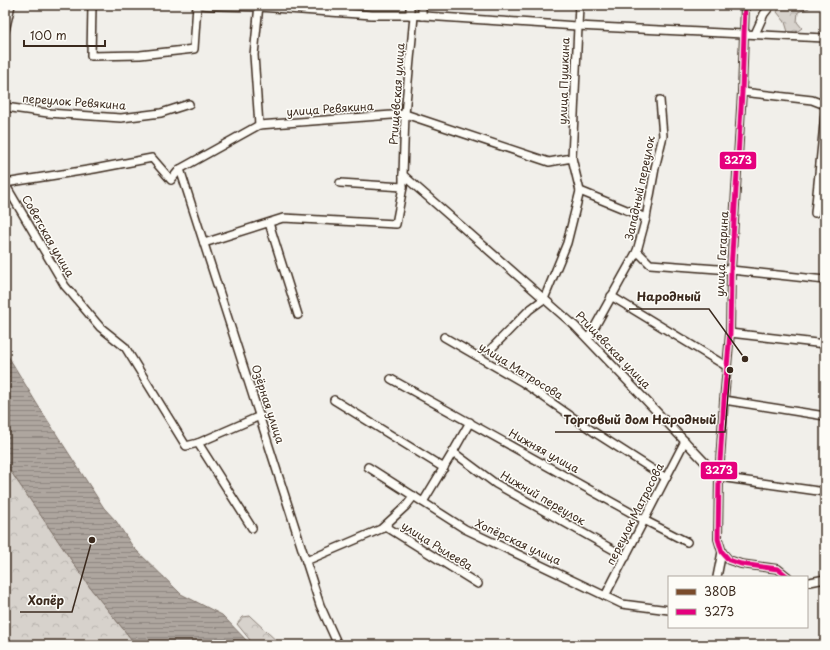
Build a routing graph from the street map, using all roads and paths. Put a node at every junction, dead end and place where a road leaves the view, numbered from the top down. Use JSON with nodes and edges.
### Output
{"nodes":[{"id":1,"x":11,"y":5,"type":"edge"},
{"id":2,"x":92,"y":5,"type":"edge"},
{"id":3,"x":198,"y":5,"type":"edge"},
{"id":4,"x":410,"y":5,"type":"edge"},
{"id":5,"x":422,"y":5,"type":"edge"},
{"id":6,"x":579,"y":5,"type":"edge"},
{"id":7,"x":745,"y":5,"type":"edge"},
{"id":8,"x":772,"y":5,"type":"edge"},
{"id":9,"x":259,"y":6,"type":"edge"},
{"id":10,"x":415,"y":16,"type":"junction"},
{"id":11,"x":577,"y":26,"type":"junction"},
{"id":12,"x":5,"y":31,"type":"edge"},
{"id":13,"x":743,"y":34,"type":"junction"},
{"id":14,"x":755,"y":34,"type":"junction"},
{"id":15,"x":825,"y":38,"type":"edge"},
{"id":16,"x":742,"y":92,"type":"junction"},
{"id":17,"x":660,"y":100,"type":"dead end"},
{"id":18,"x":189,"y":104,"type":"dead end"},
{"id":19,"x":825,"y":105,"type":"edge"},
{"id":20,"x":5,"y":107,"type":"edge"},
{"id":21,"x":405,"y":114,"type":"junction"},
{"id":22,"x":825,"y":114,"type":"edge"},
{"id":23,"x":259,"y":125,"type":"junction"},
{"id":24,"x":572,"y":158,"type":"junction"},
{"id":25,"x":180,"y":169,"type":"junction"},
{"id":26,"x":403,"y":175,"type":"junction"},
{"id":27,"x":5,"y":183,"type":"edge"},
{"id":28,"x":340,"y":183,"type":"dead end"},
{"id":29,"x":403,"y":187,"type":"junction"},
{"id":30,"x":580,"y":190,"type":"junction"},
{"id":31,"x":815,"y":213,"type":"dead end"},
{"id":32,"x":646,"y":218,"type":"junction"},
{"id":33,"x":269,"y":222,"type":"junction"},
{"id":34,"x":204,"y":243,"type":"junction"},
{"id":35,"x":637,"y":252,"type":"junction"},
{"id":36,"x":731,"y":270,"type":"junction"},
{"id":37,"x":825,"y":280,"type":"edge"},
{"id":38,"x":611,"y":296,"type":"junction"},
{"id":39,"x":544,"y":299,"type":"junction"},
{"id":40,"x":298,"y":316,"type":"dead end"},
{"id":41,"x":730,"y":333,"type":"junction"},
{"id":42,"x":444,"y":337,"type":"dead end"},
{"id":43,"x":588,"y":339,"type":"junction"},
{"id":44,"x":825,"y":344,"type":"edge"},
{"id":45,"x":490,"y":350,"type":"dead end"},
{"id":46,"x":726,"y":366,"type":"junction"},
{"id":47,"x":391,"y":379,"type":"dead end"},
{"id":48,"x":334,"y":400,"type":"dead end"},
{"id":49,"x":724,"y":400,"type":"junction"},
{"id":50,"x":260,"y":416,"type":"junction"},
{"id":51,"x":825,"y":416,"type":"edge"},
{"id":52,"x":470,"y":422,"type":"junction"},
{"id":53,"x":198,"y":442,"type":"junction"},
{"id":54,"x":685,"y":442,"type":"junction"},
{"id":55,"x":453,"y":452,"type":"junction"},
{"id":56,"x":368,"y":467,"type":"dead end"},
{"id":57,"x":444,"y":468,"type":"junction"},
{"id":58,"x":719,"y":477,"type":"junction"},
{"id":59,"x":666,"y":478,"type":"junction"},
{"id":60,"x":825,"y":492,"type":"edge"},
{"id":61,"x":414,"y":496,"type":"junction"},
{"id":62,"x":423,"y":502,"type":"junction"},
{"id":63,"x":644,"y":520,"type":"junction"},
{"id":64,"x":385,"y":526,"type":"junction"},
{"id":65,"x":252,"y":528,"type":"dead end"},
{"id":66,"x":687,"y":542,"type":"dead end"},
{"id":67,"x":722,"y":552,"type":"junction"},
{"id":68,"x":626,"y":557,"type":"junction"},
{"id":69,"x":306,"y":561,"type":"junction"},
{"id":70,"x":717,"y":576,"type":"edge"},
{"id":71,"x":787,"y":576,"type":"edge"},
{"id":72,"x":825,"y":579,"type":"edge"},
{"id":73,"x":808,"y":582,"type":"edge"},
{"id":74,"x":478,"y":584,"type":"dead end"},
{"id":75,"x":605,"y":596,"type":"junction"},
{"id":76,"x":668,"y":610,"type":"edge"},
{"id":77,"x":338,"y":645,"type":"edge"}],
"edges":[{"from":1,"to":12,"type":"street"},
{"from":2,"to":3,"type":"street"},
{"from":3,"to":9,"type":"street"},
{"from":4,"to":10,"type":"street"},
{"from":5,"to":10,"type":"street"},
{"from":6,"to":11,"type":"street","name":"улица Пушкина"},
{"from":7,"to":13,"type":"street","name":"улица Гагарина"},
{"from":8,"to":14,"type":"street"},
{"from":9,"to":10,"type":"street"},
{"from":9,"to":23,"type":"street"},
{"from":10,"to":11,"type":"street"},
{"from":10,"to":21,"type":"street","name":"Ртищевская улица"},
{"from":11,"to":13,"type":"street"},
{"from":11,"to":24,"type":"street","name":"улица Пушкина"},
{"from":13,"to":14,"type":"street"},
{"from":13,"to":16,"type":"street","name":"улица Гагарина"},
{"from":14,"to":15,"type":"street"},
{"from":16,"to":19,"type":"street"},
{"from":16,"to":36,"type":"street","name":"улица Гагарина"},
{"from":17,"to":32,"type":"street","name":"Западный переулок"},
{"from":18,"to":20,"type":"street","name":"переулок Ревякина"},
{"from":21,"to":23,"type":"street","name":"улица Ревякина"},
{"from":21,"to":24,"type":"street","name":"улица Ревякина"},
{"from":21,"to":26,"type":"street","name":"Ртищевская улица"},
{"from":22,"to":31,"type":"street"},
{"from":23,"to":25,"type":"street","name":"улица Ревякина"},
{"from":24,"to":30,"type":"street"},
{"from":25,"to":27,"type":"street","name":"улица Ревякина"},
{"from":25,"to":34,"type":"street","name":"Озёрная улица"},
{"from":26,"to":29,"type":"street","name":"Ртищевская улица"},
{"from":26,"to":39,"type":"street","name":"Ртищевская улица"},
{"from":27,"to":53,"type":"street","name":"Советская улица"},
{"from":28,"to":29,"type":"street"},
{"from":29,"to":33,"type":"street","name":"Ртищевская улица"},
{"from":30,"to":32,"type":"street"},
{"from":30,"to":39,"type":"street"},
{"from":32,"to":35,"type":"street","name":"Западный переулок"},
{"from":33,"to":34,"type":"street","name":"Ртищевская улица"},
{"from":33,"to":40,"type":"street"},
{"from":34,"to":50,"type":"street","name":"Озёрная улица"},
{"from":35,"to":36,"type":"street"},
{"from":35,"to":38,"type":"street","name":"Западный переулок"},
{"from":36,"to":37,"type":"street"},
{"from":36,"to":41,"type":"street","name":"улица Гагарина"},
{"from":38,"to":43,"type":"street","name":"Западный переулок"},
{"from":38,"to":46,"type":"street"},
{"from":39,"to":43,"type":"street","name":"Ртищевская улица"},
{"from":39,"to":45,"type":"street"},
{"from":41,"to":44,"type":"street"},
{"from":41,"to":46,"type":"street","name":"улица Гагарина"},
{"from":42,"to":59,"type":"street","name":"улица Матросова"},
{"from":43,"to":54,"type":"street","name":"Ртищевская улица"},
{"from":46,"to":49,"type":"street","name":"улица Гагарина"},
{"from":47,"to":52,"type":"street","name":"Нижняя улица"},
{"from":48,"to":57,"type":"street"},
{"from":49,"to":51,"type":"street"},
{"from":49,"to":58,"type":"street","name":"улица Гагарина"},
{"from":50,"to":53,"type":"street"},
{"from":50,"to":69,"type":"street","name":"Озёрная улица"},
{"from":52,"to":55,"type":"street"},
{"from":52,"to":63,"type":"street","name":"Нижняя улица"},
{"from":53,"to":65,"type":"street"},
{"from":54,"to":58,"type":"street","name":"Ртищевская улица"},
{"from":54,"to":59,"type":"street","name":"переулок Матросова"},
{"from":55,"to":57,"type":"street"},
{"from":55,"to":68,"type":"street","name":"Нижний переулок"},
{"from":56,"to":61,"type":"street","name":"Хопёрская улица"},
{"from":57,"to":62,"type":"street"},
{"from":58,"to":60,"type":"street"},
{"from":58,"to":67,"type":"street","name":"улица Гагарина"},
{"from":59,"to":63,"type":"street","name":"переулок Матросова"},
{"from":61,"to":62,"type":"street","name":"Хопёрская улица"},
{"from":61,"to":64,"type":"street"},
{"from":62,"to":75,"type":"street","name":"Хопёрская улица"},
{"from":63,"to":66,"type":"street","name":"Нижняя улица"},
{"from":63,"to":68,"type":"street","name":"переулок Матросова"},
{"from":64,"to":69,"type":"street"},
{"from":64,"to":74,"type":"street","name":"улица Рылеева"},
{"from":67,"to":70,"type":"street"},
{"from":67,"to":71,"type":"street"},
{"from":68,"to":75,"type":"street","name":"переулок Матросова"},
{"from":69,"to":77,"type":"street","name":"Озёрная улица"},
{"from":72,"to":73,"type":"street"},
{"from":75,"to":76,"type":"street","name":"Хопёрская улица"}]}
